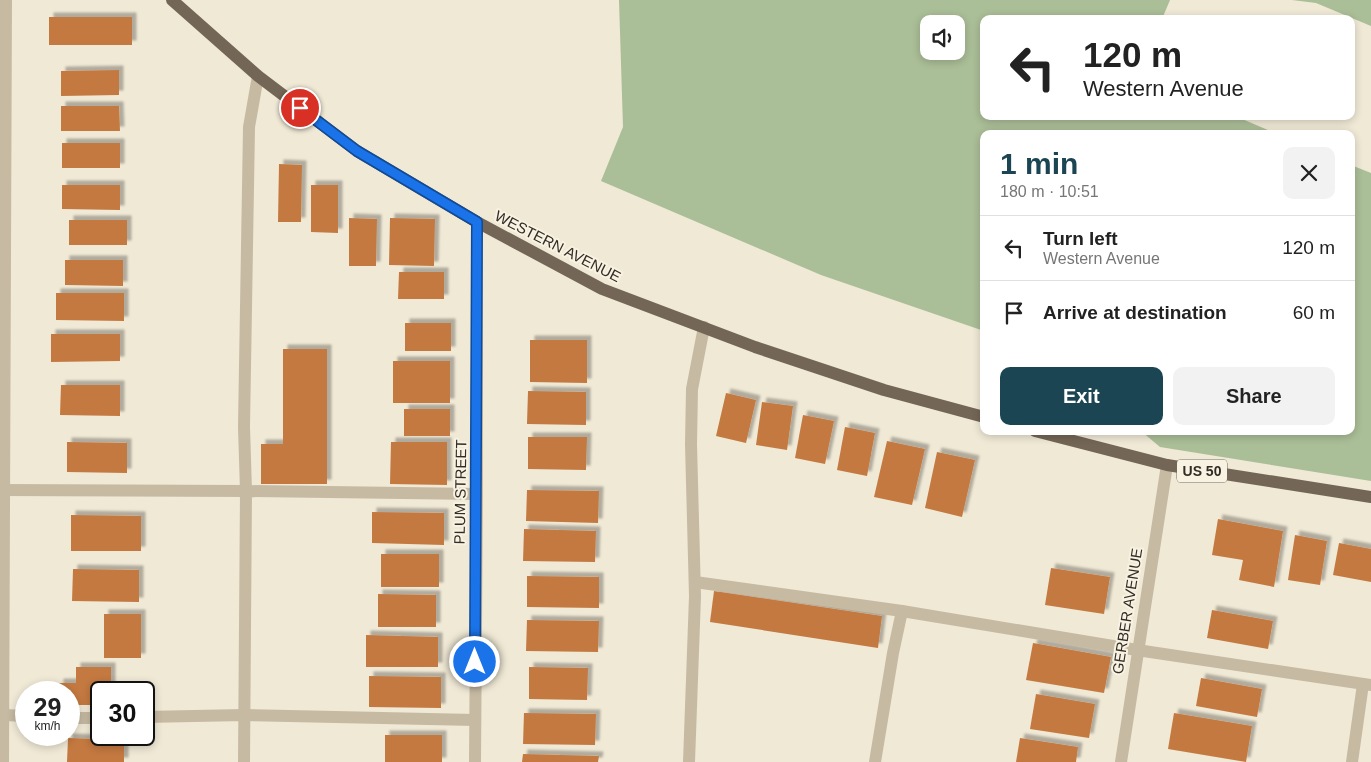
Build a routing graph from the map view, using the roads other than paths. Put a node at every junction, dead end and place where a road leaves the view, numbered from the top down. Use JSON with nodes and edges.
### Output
{"nodes":[{"id":1,"x":6,"y":0,"type":"edge"},
{"id":2,"x":172,"y":0,"type":"edge"},
{"id":3,"x":258,"y":76,"type":"junction"},
{"id":4,"x":477,"y":222,"type":"junction"},
{"id":5,"x":3,"y":260,"type":"edge"},
{"id":6,"x":704,"y":327,"type":"junction"},
{"id":7,"x":980,"y":416,"type":"edge"},
{"id":8,"x":1050,"y":435,"type":"edge"},
{"id":9,"x":1166,"y":465,"type":"junction"},
{"id":10,"x":2,"y":490,"type":"edge"},
{"id":11,"x":246,"y":491,"type":"junction"},
{"id":12,"x":477,"y":494,"type":"junction"},
{"id":13,"x":1371,"y":497,"type":"edge"},
{"id":14,"x":695,"y":582,"type":"junction"},
{"id":15,"x":902,"y":611,"type":"junction"},
{"id":16,"x":1137,"y":650,"type":"junction"},
{"id":17,"x":1367,"y":685,"type":"edge"},
{"id":18,"x":4,"y":715,"type":"junction"},
{"id":19,"x":244,"y":715,"type":"junction"},
{"id":20,"x":15,"y":716,"type":"edge"},
{"id":21,"x":155,"y":717,"type":"edge"},
{"id":22,"x":475,"y":720,"type":"junction"},
{"id":23,"x":3,"y":762,"type":"edge"},
{"id":24,"x":244,"y":762,"type":"edge"},
{"id":25,"x":475,"y":762,"type":"edge"},
{"id":26,"x":689,"y":762,"type":"edge"},
{"id":27,"x":875,"y":762,"type":"edge"},
{"id":28,"x":1121,"y":762,"type":"edge"},
{"id":29,"x":1352,"y":762,"type":"edge"}],
"edges":[{"from":1,"to":5,"type":"street"},
{"from":2,"to":3,"type":"main road","name":"WESTERN AVENUE"},
{"from":3,"to":4,"type":"main road","name":"WESTERN AVENUE"},
{"from":3,"to":11,"type":"street"},
{"from":4,"to":6,"type":"main road","name":"WESTERN AVENUE"},
{"from":4,"to":12,"type":"street","name":"PLUM STREET"},
{"from":5,"to":10,"type":"street"},
{"from":6,"to":7,"type":"main road","name":"WESTERN AVENUE"},
{"from":6,"to":14,"type":"street"},
{"from":8,"to":9,"type":"main road","number":"US 50"},
{"from":9,"to":13,"type":"main road","number":"US 50"},
{"from":9,"to":16,"type":"street","name":"GERBER AVENUE"},
{"from":10,"to":11,"type":"street"},
{"from":10,"to":18,"type":"street"},
{"from":11,"to":12,"type":"street"},
{"from":11,"to":19,"type":"street"},
{"from":12,"to":22,"type":"street","name":"PLUM STREET"},
{"from":14,"to":15,"type":"street"},
{"from":14,"to":26,"type":"street"},
{"from":15,"to":16,"type":"street"},
{"from":15,"to":27,"type":"street"},
{"from":16,"to":17,"type":"street"},
{"from":16,"to":28,"type":"street","name":"GERBER AVENUE"},
{"from":17,"to":29,"type":"street"},
{"from":18,"to":20,"type":"street"},
{"from":18,"to":23,"type":"street"},
{"from":19,"to":21,"type":"street"},
{"from":19,"to":22,"type":"street"},
{"from":19,"to":24,"type":"street"},
{"from":22,"to":25,"type":"street","name":"PLUM STREET"}]}
